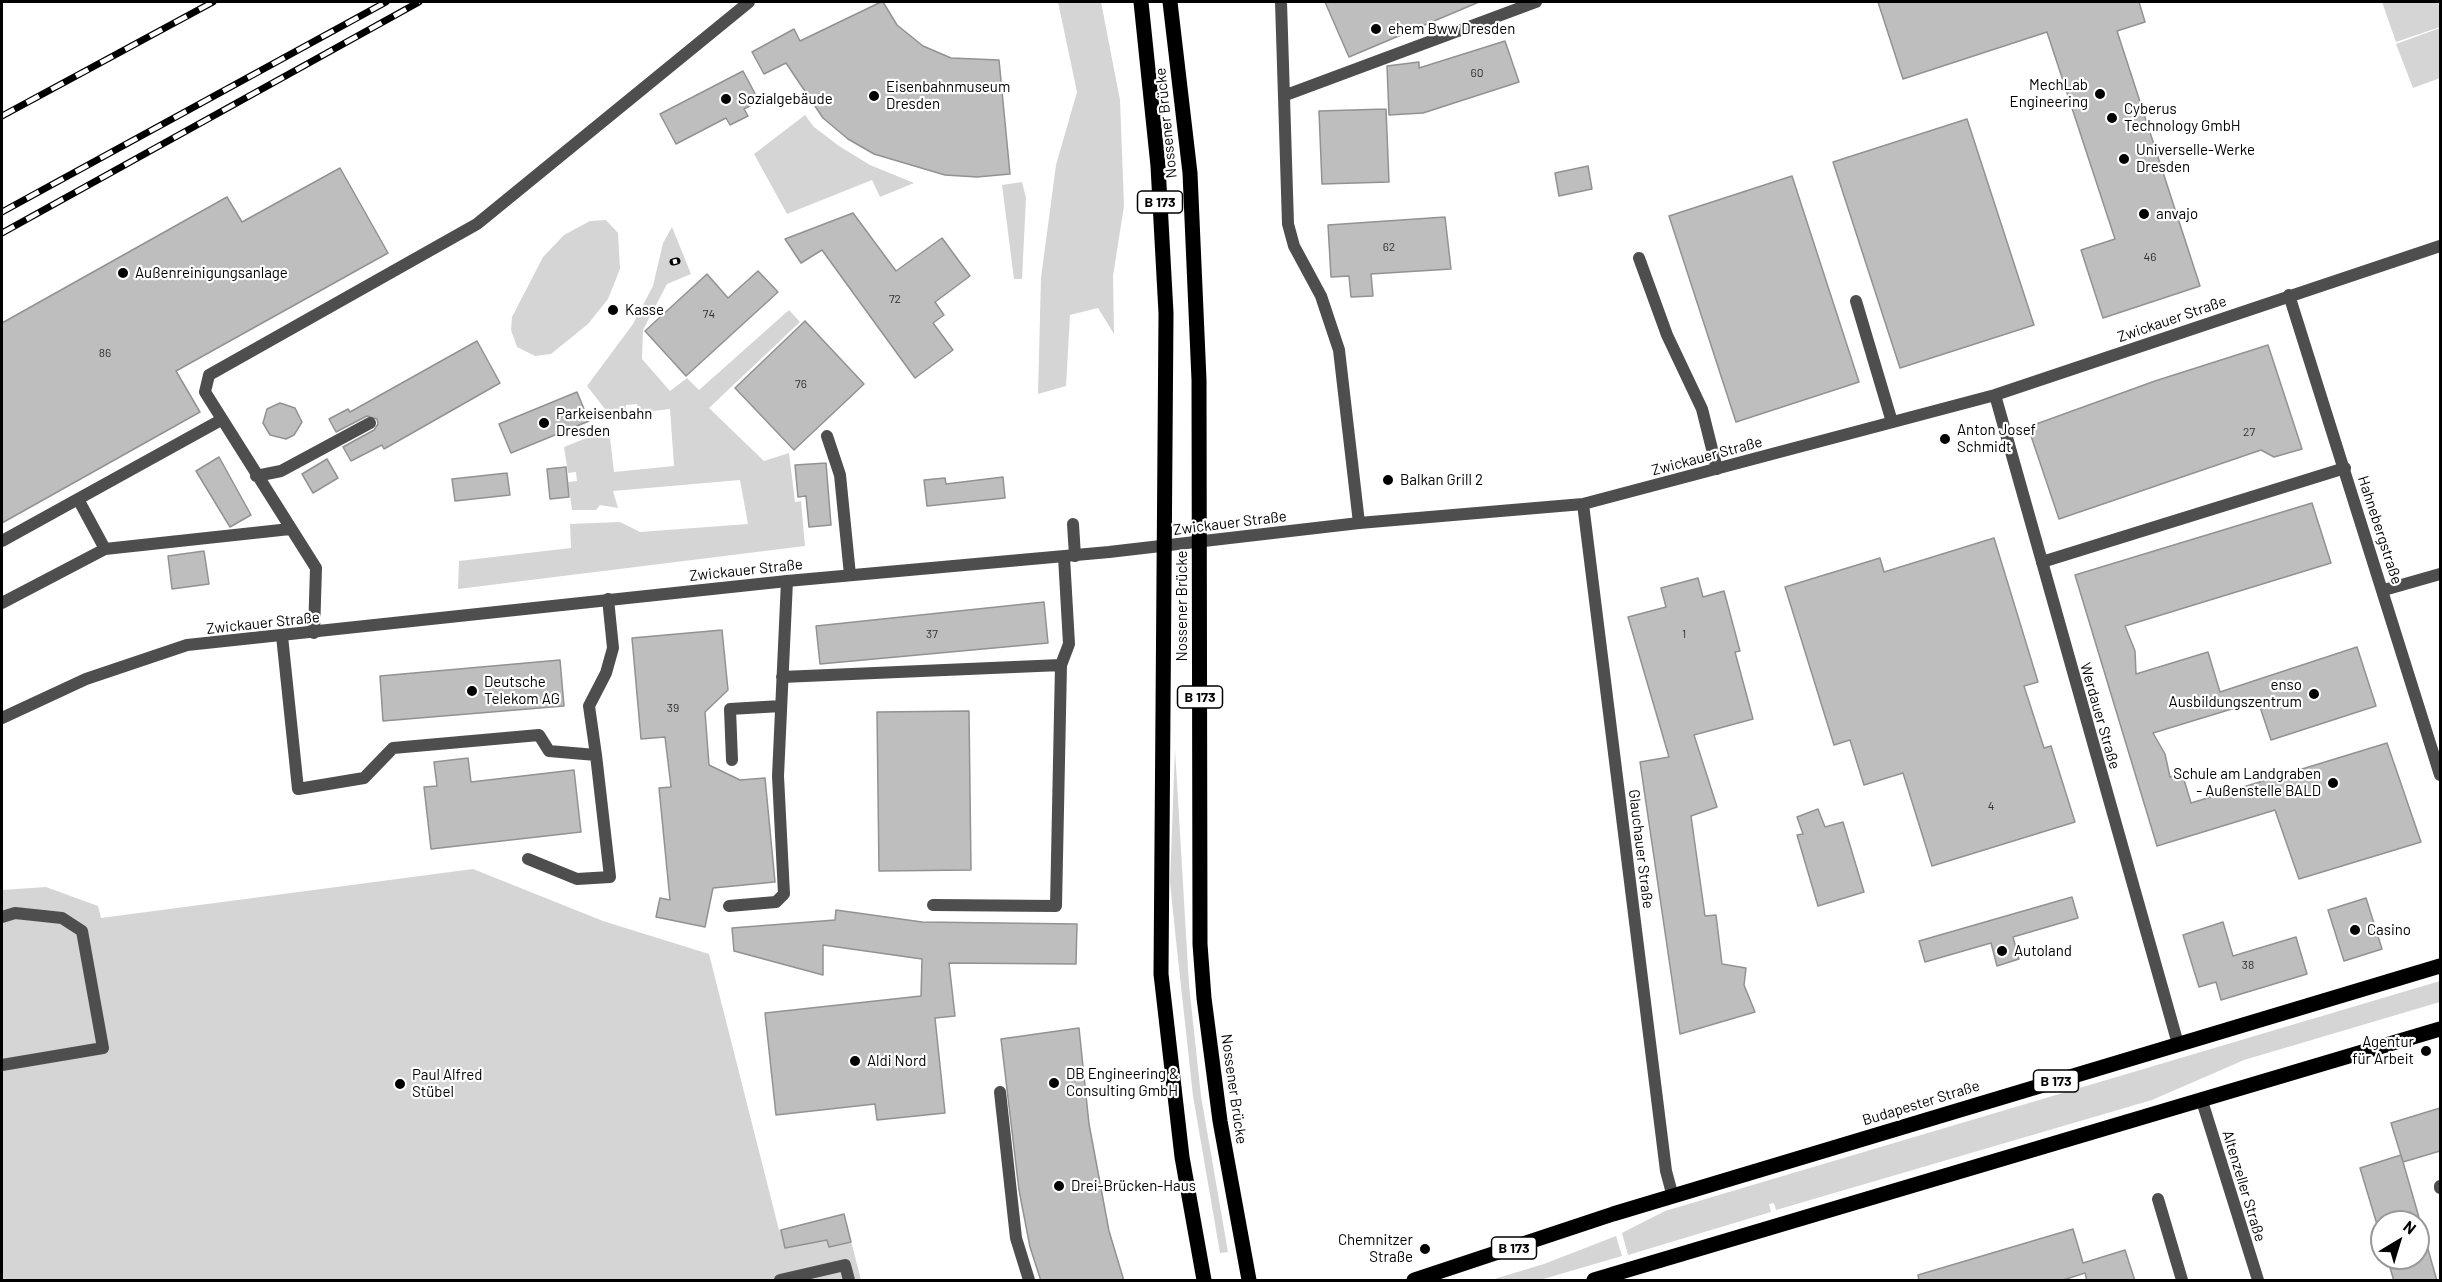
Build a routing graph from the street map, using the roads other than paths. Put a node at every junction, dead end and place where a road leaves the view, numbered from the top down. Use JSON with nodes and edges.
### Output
{"nodes":[{"id":1,"x":748,"y":2,"type":"edge"},
{"id":2,"x":1141,"y":2,"type":"edge"},
{"id":3,"x":1170,"y":2,"type":"edge"},
{"id":4,"x":1281,"y":2,"type":"edge"},
{"id":5,"x":1536,"y":2,"type":"edge"},
{"id":6,"x":1286,"y":95,"type":"junction"},
{"id":7,"x":2440,"y":246,"type":"edge"},
{"id":8,"x":1639,"y":258,"type":"dead end"},
{"id":9,"x":2289,"y":295,"type":"junction"},
{"id":10,"x":1856,"y":301,"type":"dead end"},
{"id":11,"x":1995,"y":395,"type":"junction"},
{"id":12,"x":221,"y":420,"type":"junction"},
{"id":13,"x":1892,"y":422,"type":"junction"},
{"id":14,"x":370,"y":423,"type":"dead end"},
{"id":15,"x":827,"y":436,"type":"dead end"},
{"id":16,"x":2345,"y":468,"type":"junction"},
{"id":17,"x":1717,"y":469,"type":"junction"},
{"id":18,"x":256,"y":476,"type":"junction"},
{"id":19,"x":78,"y":498,"type":"junction"},
{"id":20,"x":1583,"y":504,"type":"junction"},
{"id":21,"x":1359,"y":523,"type":"junction"},
{"id":22,"x":1072,"y":524,"type":"dead end"},
{"id":23,"x":290,"y":530,"type":"junction"},
{"id":24,"x":2,"y":541,"type":"edge"},
{"id":25,"x":105,"y":549,"type":"junction"},
{"id":26,"x":1069,"y":556,"type":"junction"},
{"id":27,"x":2042,"y":562,"type":"junction"},
{"id":28,"x":2440,"y":574,"type":"edge"},
{"id":29,"x":850,"y":575,"type":"junction"},
{"id":30,"x":787,"y":581,"type":"junction"},
{"id":31,"x":2384,"y":590,"type":"junction"},
{"id":32,"x":608,"y":599,"type":"junction"},
{"id":33,"x":2,"y":603,"type":"edge"},
{"id":34,"x":314,"y":633,"type":"junction"},
{"id":35,"x":282,"y":636,"type":"junction"},
{"id":36,"x":1061,"y":665,"type":"junction"},
{"id":37,"x":782,"y":677,"type":"junction"},
{"id":38,"x":781,"y":706,"type":"junction"},
{"id":39,"x":2,"y":717,"type":"edge"},
{"id":40,"x":596,"y":755,"type":"junction"},
{"id":41,"x":732,"y":760,"type":"dead end"},
{"id":42,"x":2440,"y":775,"type":"edge"},
{"id":43,"x":528,"y":859,"type":"dead end"},
{"id":44,"x":933,"y":905,"type":"dead end"},
{"id":45,"x":729,"y":906,"type":"dead end"},
{"id":46,"x":2,"y":917,"type":"edge"},
{"id":47,"x":2440,"y":966,"type":"edge"},
{"id":48,"x":2440,"y":1029,"type":"edge"},
{"id":49,"x":2178,"y":1044,"type":"junction"},
{"id":50,"x":2,"y":1065,"type":"edge"},
{"id":51,"x":1000,"y":1092,"type":"dead end"},
{"id":52,"x":2202,"y":1101,"type":"junction"},
{"id":53,"x":1672,"y":1197,"type":"junction"},
{"id":54,"x":2158,"y":1199,"type":"dead end"},
{"id":55,"x":780,"y":1281,"type":"edge"},
{"id":56,"x":849,"y":1281,"type":"edge"},
{"id":57,"x":1029,"y":1281,"type":"edge"},
{"id":58,"x":1204,"y":1281,"type":"edge"},
{"id":59,"x":1249,"y":1281,"type":"edge"},
{"id":60,"x":1414,"y":1281,"type":"edge"},
{"id":61,"x":1594,"y":1281,"type":"edge"},
{"id":62,"x":2182,"y":1281,"type":"edge"},
{"id":63,"x":2258,"y":1281,"type":"edge"}],
"edges":[{"from":1,"to":12,"type":"street"},
{"from":2,"to":58,"type":"main road","name":"Nossener Brücke","number":"B 173"},
{"from":3,"to":59,"type":"main road","name":"Nossener Brücke","number":"B 173"},
{"from":4,"to":6,"type":"street"},
{"from":5,"to":6,"type":"street"},
{"from":6,"to":21,"type":"street"},
{"from":7,"to":9,"type":"street","name":"Zwickauer Straße"},
{"from":8,"to":17,"type":"street"},
{"from":9,"to":11,"type":"street","name":"Zwickauer Straße"},
{"from":9,"to":16,"type":"street","name":"Hahnebergstraße"},
{"from":10,"to":13,"type":"street"},
{"from":11,"to":13,"type":"street","name":"Zwickauer Straße"},
{"from":11,"to":27,"type":"street","name":"Werdauer Straße"},
{"from":12,"to":18,"type":"street"},
{"from":12,"to":19,"type":"street"},
{"from":13,"to":17,"type":"street","name":"Zwickauer Straße"},
{"from":14,"to":18,"type":"street"},
{"from":15,"to":29,"type":"street"},
{"from":16,"to":27,"type":"street"},
{"from":16,"to":31,"type":"street","name":"Hahnebergstraße"},
{"from":17,"to":20,"type":"street","name":"Zwickauer Straße"},
{"from":18,"to":23,"type":"street"},
{"from":19,"to":24,"type":"street"},
{"from":19,"to":25,"type":"street"},
{"from":20,"to":21,"type":"street","name":"Zwickauer Straße"},
{"from":20,"to":53,"type":"street","name":"Glauchauer Straße"},
{"from":21,"to":26,"type":"street","name":"Zwickauer Straße"},
{"from":22,"to":26,"type":"street"},
{"from":23,"to":25,"type":"street"},
{"from":23,"to":34,"type":"street"},
{"from":25,"to":33,"type":"street"},
{"from":26,"to":29,"type":"street","name":"Zwickauer Straße"},
{"from":26,"to":36,"type":"street"},
{"from":27,"to":49,"type":"street","name":"Werdauer Straße"},
{"from":28,"to":31,"type":"street"},
{"from":29,"to":30,"type":"street","name":"Zwickauer Straße"},
{"from":30,"to":32,"type":"street","name":"Zwickauer Straße"},
{"from":30,"to":37,"type":"street"},
{"from":31,"to":42,"type":"street","name":"Hahnebergstraße"},
{"from":32,"to":34,"type":"street","name":"Zwickauer Straße"},
{"from":32,"to":40,"type":"street"},
{"from":34,"to":35,"type":"street","name":"Zwickauer Straße"},
{"from":35,"to":39,"type":"street","name":"Zwickauer Straße"},
{"from":35,"to":40,"type":"street"},
{"from":36,"to":37,"type":"street"},
{"from":36,"to":44,"type":"street"},
{"from":37,"to":38,"type":"street"},
{"from":38,"to":41,"type":"street"},
{"from":38,"to":45,"type":"street"},
{"from":40,"to":43,"type":"street"},
{"from":46,"to":50,"type":"street"},
{"from":47,"to":49,"type":"main road","name":"Budapester Straße","number":"B 173"},
{"from":48,"to":52,"type":"main road"},
{"from":49,"to":53,"type":"main road","name":"Budapester Straße","number":"B 173"},
{"from":51,"to":57,"type":"street"},
{"from":52,"to":61,"type":"main road"},
{"from":52,"to":63,"type":"street","name":"Altenzeller Straße"},
{"from":53,"to":60,"type":"main road","name":"Budapester Straße","number":"B 173"},
{"from":54,"to":62,"type":"street"},
{"from":55,"to":56,"type":"street"}]}
